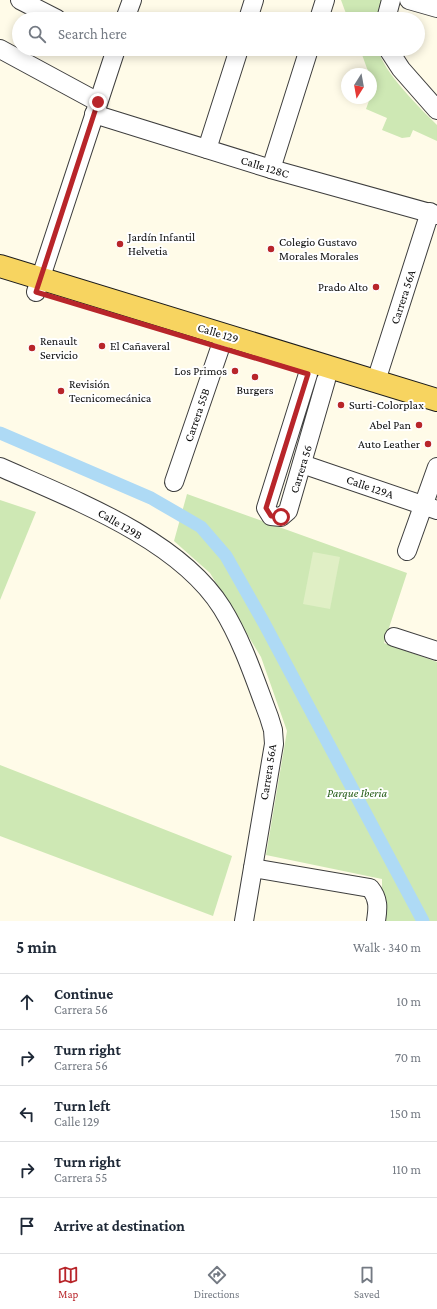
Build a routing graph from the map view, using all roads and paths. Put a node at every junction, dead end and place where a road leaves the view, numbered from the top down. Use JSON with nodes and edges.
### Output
{"nodes":[{"id":1,"x":20,"y":0,"type":"edge"},
{"id":2,"x":132,"y":0,"type":"edge"},
{"id":3,"x":254,"y":0,"type":"edge"},
{"id":4,"x":325,"y":0,"type":"edge"},
{"id":5,"x":391,"y":0,"type":"edge"},
{"id":6,"x":409,"y":0,"type":"edge"},
{"id":7,"x":437,"y":8,"type":"edge"},
{"id":8,"x":43,"y":12,"type":"edge"},
{"id":9,"x":128,"y":12,"type":"edge"},
{"id":10,"x":250,"y":12,"type":"edge"},
{"id":11,"x":321,"y":12,"type":"edge"},
{"id":12,"x":388,"y":12,"type":"edge"},
{"id":13,"x":0,"y":49,"type":"edge"},
{"id":14,"x":113,"y":56,"type":"edge"},
{"id":15,"x":236,"y":56,"type":"edge"},
{"id":16,"x":307,"y":56,"type":"edge"},
{"id":17,"x":392,"y":56,"type":"edge"},
{"id":18,"x":96,"y":108,"type":"junction"},
{"id":19,"x":437,"y":110,"type":"edge"},
{"id":20,"x":207,"y":150,"type":"junction"},
{"id":21,"x":271,"y":169,"type":"junction"},
{"id":22,"x":434,"y":213,"type":"edge"},
{"id":23,"x":0,"y":266,"type":"edge"},
{"id":24,"x":0,"y":280,"type":"edge"},
{"id":25,"x":38,"y":285,"type":"junction"},
{"id":26,"x":220,"y":348,"type":"junction"},
{"id":27,"x":317,"y":377,"type":"junction"},
{"id":28,"x":376,"y":381,"type":"junction"},
{"id":29,"x":437,"y":400,"type":"edge"},
{"id":30,"x":437,"y":414,"type":"edge"},
{"id":31,"x":302,"y":464,"type":"junction"},
{"id":32,"x":0,"y":467,"type":"edge"},
{"id":33,"x":437,"y":467,"type":"edge"},
{"id":34,"x":174,"y":482,"type":"dead end"},
{"id":35,"x":430,"y":508,"type":"edge"},
{"id":36,"x":407,"y":551,"type":"dead end"},
{"id":37,"x":221,"y":607,"type":"joint"},
{"id":38,"x":394,"y":637,"type":"dead end"},
{"id":39,"x":437,"y":652,"type":"edge"},
{"id":40,"x":253,"y":868,"type":"junction"},
{"id":41,"x":244,"y":921,"type":"edge"},
{"id":42,"x":376,"y":921,"type":"edge"}],
"edges":[{"from":1,"to":8,"type":"street"},
{"from":2,"to":9,"type":"street"},
{"from":3,"to":10,"type":"street"},
{"from":4,"to":11,"type":"street"},
{"from":5,"to":12,"type":"street"},
{"from":6,"to":7,"type":"street"},
{"from":13,"to":18,"type":"street","name":"Calle 128C"},
{"from":14,"to":18,"type":"street"},
{"from":15,"to":20,"type":"street"},
{"from":16,"to":21,"type":"street"},
{"from":17,"to":19,"type":"street"},
{"from":18,"to":20,"type":"street","name":"Calle 128C"},
{"from":18,"to":25,"type":"street"},
{"from":20,"to":21,"type":"street","name":"Calle 128C"},
{"from":21,"to":22,"type":"street","name":"Calle 128C"},
{"from":22,"to":28,"type":"street","name":"Carrera 56A"},
{"from":23,"to":25,"type":"main road","name":"Calle 129"},
{"from":24,"to":25,"type":"main road","name":"Calle 129"},
{"from":25,"to":26,"type":"main road","name":"Calle 129"},
{"from":25,"to":28,"type":"main road","name":"Calle 129"},
{"from":26,"to":27,"type":"main road","name":"Calle 129"},
{"from":26,"to":34,"type":"street","name":"Carrera 55B"},
{"from":27,"to":30,"type":"main road","name":"Calle 129"},
{"from":27,"to":31,"type":"street","name":"Carrera 56"},
{"from":27,"to":31,"type":"street","name":"Carrera 56"},
{"from":28,"to":29,"type":"main road","name":"Calle 129"},
{"from":31,"to":35,"type":"street","name":"Calle 129A"},
{"from":32,"to":37,"type":"street","name":"Calle 129B"},
{"from":33,"to":35,"type":"street"},
{"from":35,"to":36,"type":"street"},
{"from":37,"to":40,"type":"street","name":"Carrera 56A"},
{"from":38,"to":39,"type":"street"},
{"from":40,"to":41,"type":"street","name":"Carrera 56A"},
{"from":40,"to":42,"type":"street"}]}
